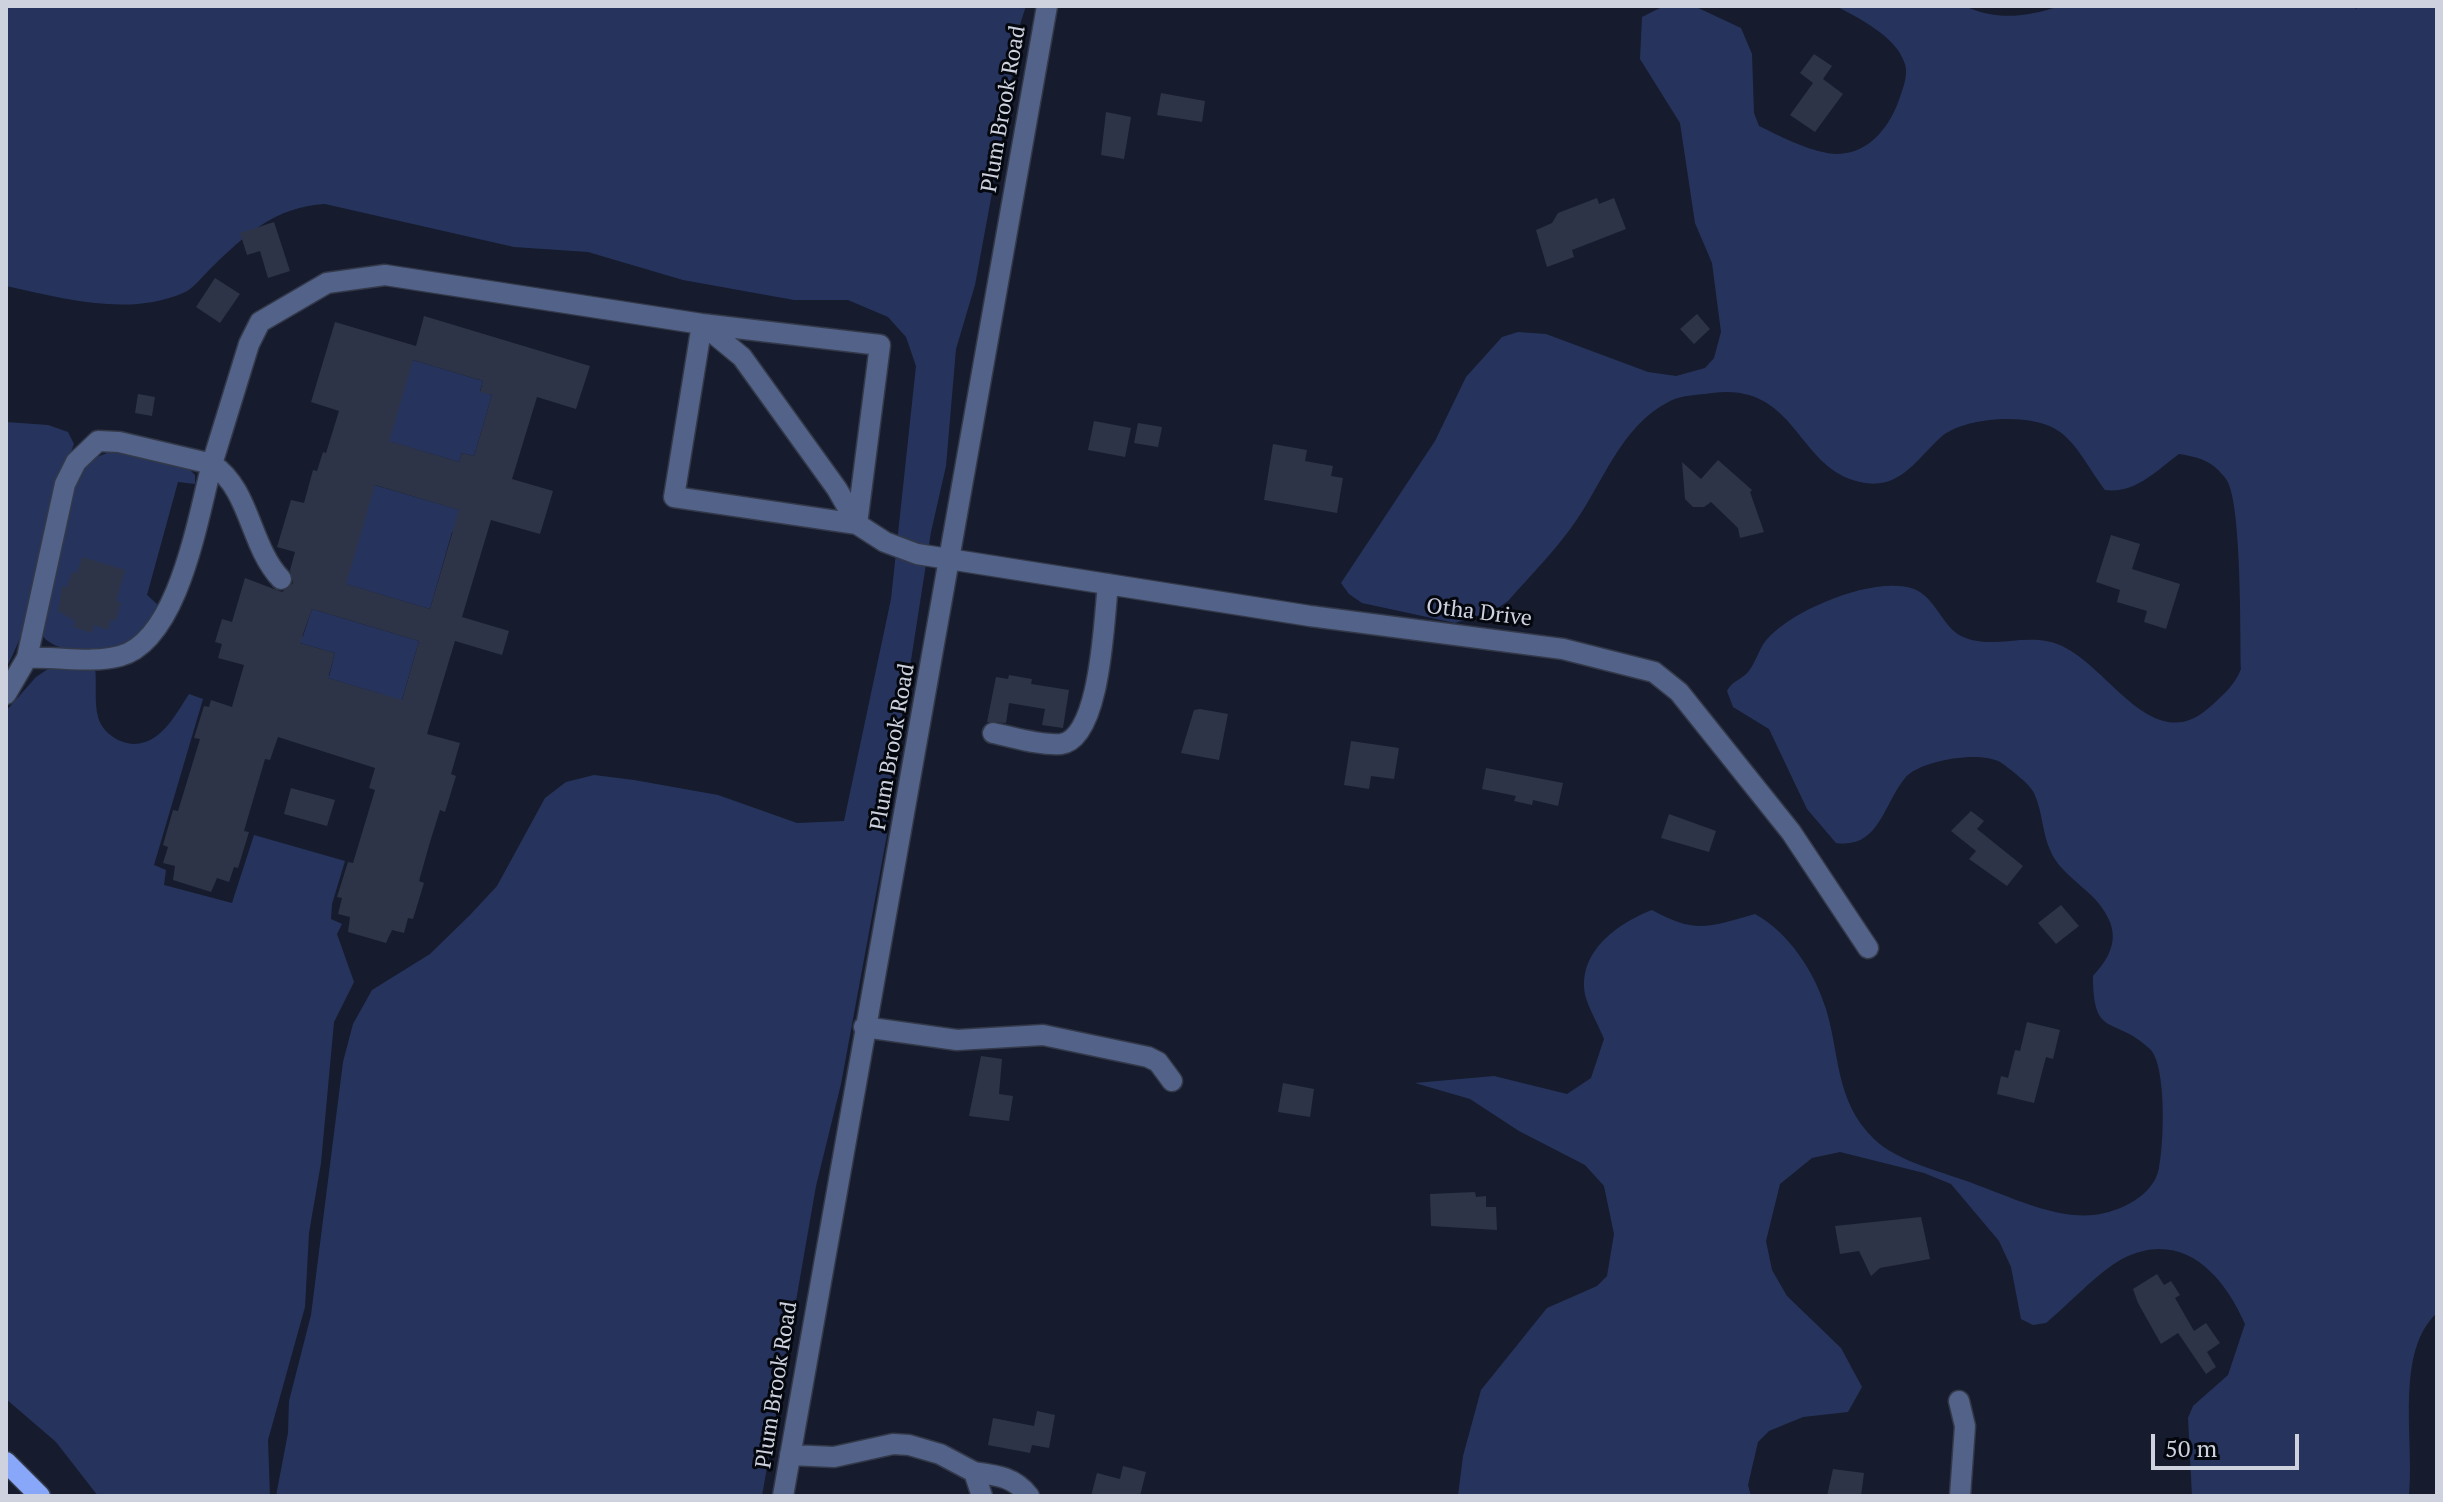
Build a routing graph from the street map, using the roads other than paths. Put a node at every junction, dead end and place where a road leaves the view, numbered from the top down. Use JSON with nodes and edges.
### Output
{"nodes":[{"id":1,"x":1047,"y":6,"type":"edge"},
{"id":2,"x":702,"y":324,"type":"junction"},
{"id":3,"x":212,"y":464,"type":"junction"},
{"id":4,"x":857,"y":524,"type":"junction"},
{"id":5,"x":950,"y":559,"type":"junction"},
{"id":6,"x":281,"y":579,"type":"dead end"},
{"id":7,"x":1108,"y":584,"type":"junction"},
{"id":8,"x":27,"y":658,"type":"junction"},
{"id":9,"x":6,"y":694,"type":"edge"},
{"id":10,"x":993,"y":733,"type":"dead end"},
{"id":11,"x":1868,"y":948,"type":"dead end"},
{"id":12,"x":864,"y":1027,"type":"junction"},
{"id":13,"x":1172,"y":1081,"type":"dead end"},
{"id":14,"x":1959,"y":1401,"type":"dead end"},
{"id":15,"x":790,"y":1455,"type":"junction"},
{"id":16,"x":6,"y":1462,"type":"edge"},
{"id":17,"x":974,"y":1472,"type":"junction"},
{"id":18,"x":40,"y":1496,"type":"edge"},
{"id":19,"x":783,"y":1496,"type":"edge"},
{"id":20,"x":982,"y":1496,"type":"edge"},
{"id":21,"x":1029,"y":1496,"type":"edge"},
{"id":22,"x":1960,"y":1496,"type":"edge"}],
"edges":[{"from":1,"to":5,"type":"street","name":"Plum Brook Road"},
{"from":2,"to":3,"type":"street"},
{"from":2,"to":4,"type":"street"},
{"from":2,"to":4,"type":"street"},
{"from":2,"to":4,"type":"street"},
{"from":3,"to":6,"type":"street"},
{"from":3,"to":8,"type":"street"},
{"from":3,"to":8,"type":"street"},
{"from":4,"to":5,"type":"street","name":"Otha Drive"},
{"from":5,"to":7,"type":"street","name":"Otha Drive"},
{"from":5,"to":12,"type":"street","name":"Plum Brook Road"},
{"from":7,"to":10,"type":"street"},
{"from":7,"to":11,"type":"street","name":"Otha Drive"},
{"from":8,"to":9,"type":"street"},
{"from":12,"to":13,"type":"street"},
{"from":12,"to":15,"type":"street","name":"Plum Brook Road"},
{"from":14,"to":22,"type":"street"},
{"from":15,"to":17,"type":"street"},
{"from":15,"to":19,"type":"street","name":"Plum Brook Road"},
{"from":16,"to":18,"type":"main road"},
{"from":17,"to":20,"type":"street"},
{"from":17,"to":21,"type":"street"}]}
